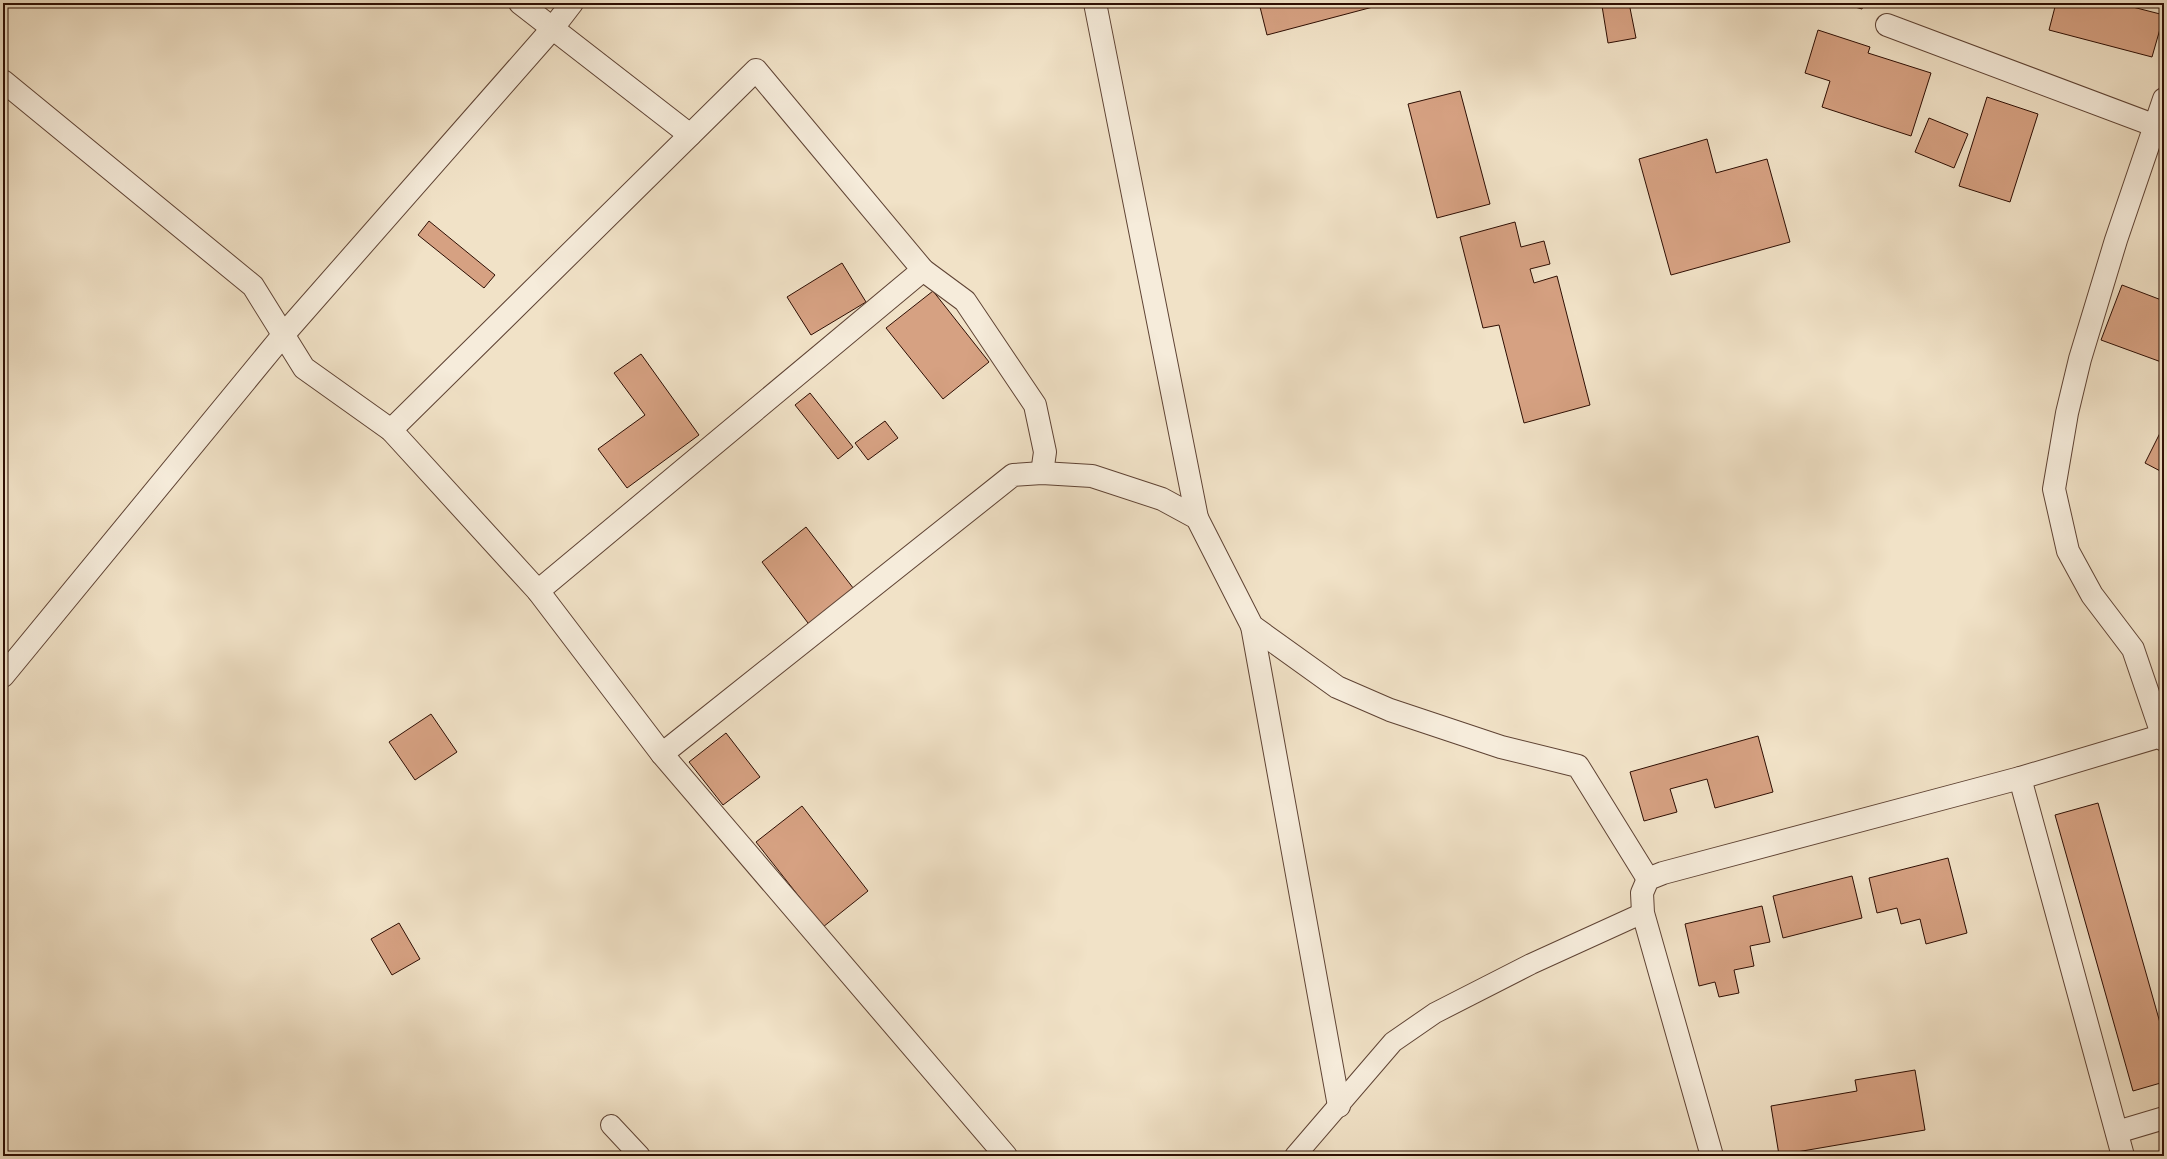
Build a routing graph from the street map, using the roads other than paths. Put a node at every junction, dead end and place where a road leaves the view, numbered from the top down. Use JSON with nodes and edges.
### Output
{"nodes":[{"id":1,"x":520,"y":3,"type":"edge"},
{"id":2,"x":572,"y":3,"type":"edge"},
{"id":3,"x":1095,"y":3,"type":"edge"},
{"id":4,"x":1887,"y":25,"type":"dead end"},
{"id":5,"x":552,"y":28,"type":"junction"},
{"id":6,"x":3,"y":82,"type":"edge"},
{"id":7,"x":2164,"y":99,"type":"edge"},
{"id":8,"x":2159,"y":128,"type":"edge"},
{"id":9,"x":690,"y":135,"type":"junction"},
{"id":10,"x":923,"y":270,"type":"junction"},
{"id":11,"x":284,"y":334,"type":"junction"},
{"id":12,"x":391,"y":430,"type":"junction"},
{"id":13,"x":1042,"y":473,"type":"junction"},
{"id":14,"x":1197,"y":518,"type":"junction"},
{"id":15,"x":538,"y":591,"type":"junction"},
{"id":16,"x":1252,"y":626,"type":"junction"},
{"id":17,"x":3,"y":676,"type":"edge"},
{"id":18,"x":2164,"y":736,"type":"edge"},
{"id":19,"x":662,"y":754,"type":"junction"},
{"id":20,"x":2020,"y":778,"type":"junction"},
{"id":21,"x":1648,"y":879,"type":"junction"},
{"id":22,"x":1643,"y":913,"type":"junction"},
{"id":23,"x":1339,"y":1106,"type":"junction"},
{"id":24,"x":2164,"y":1118,"type":"edge"},
{"id":25,"x":611,"y":1125,"type":"dead end"},
{"id":26,"x":2117,"y":1132,"type":"junction"},
{"id":27,"x":640,"y":1156,"type":"edge"},
{"id":28,"x":1006,"y":1156,"type":"edge"},
{"id":29,"x":1295,"y":1156,"type":"edge"},
{"id":30,"x":1712,"y":1156,"type":"edge"},
{"id":31,"x":2123,"y":1156,"type":"edge"}],
"edges":[{"from":1,"to":5,"type":"street"},
{"from":2,"to":5,"type":"street"},
{"from":3,"to":14,"type":"street"},
{"from":4,"to":8,"type":"street"},
{"from":5,"to":9,"type":"street"},
{"from":5,"to":11,"type":"street"},
{"from":6,"to":11,"type":"street"},
{"from":7,"to":8,"type":"street"},
{"from":8,"to":18,"type":"street"},
{"from":9,"to":10,"type":"street"},
{"from":9,"to":12,"type":"street"},
{"from":10,"to":13,"type":"street"},
{"from":10,"to":15,"type":"street"},
{"from":11,"to":12,"type":"street"},
{"from":11,"to":17,"type":"street"},
{"from":12,"to":15,"type":"street"},
{"from":13,"to":14,"type":"street"},
{"from":13,"to":19,"type":"street"},
{"from":14,"to":16,"type":"street"},
{"from":15,"to":19,"type":"street"},
{"from":16,"to":21,"type":"street"},
{"from":16,"to":23,"type":"street"},
{"from":18,"to":20,"type":"street"},
{"from":19,"to":28,"type":"street"},
{"from":20,"to":21,"type":"street"},
{"from":20,"to":26,"type":"street"},
{"from":21,"to":22,"type":"street"},
{"from":22,"to":23,"type":"lane"},
{"from":22,"to":30,"type":"street"},
{"from":23,"to":29,"type":"lane"},
{"from":24,"to":26,"type":"street"},
{"from":25,"to":27,"type":"lane"},
{"from":26,"to":31,"type":"street"}]}
